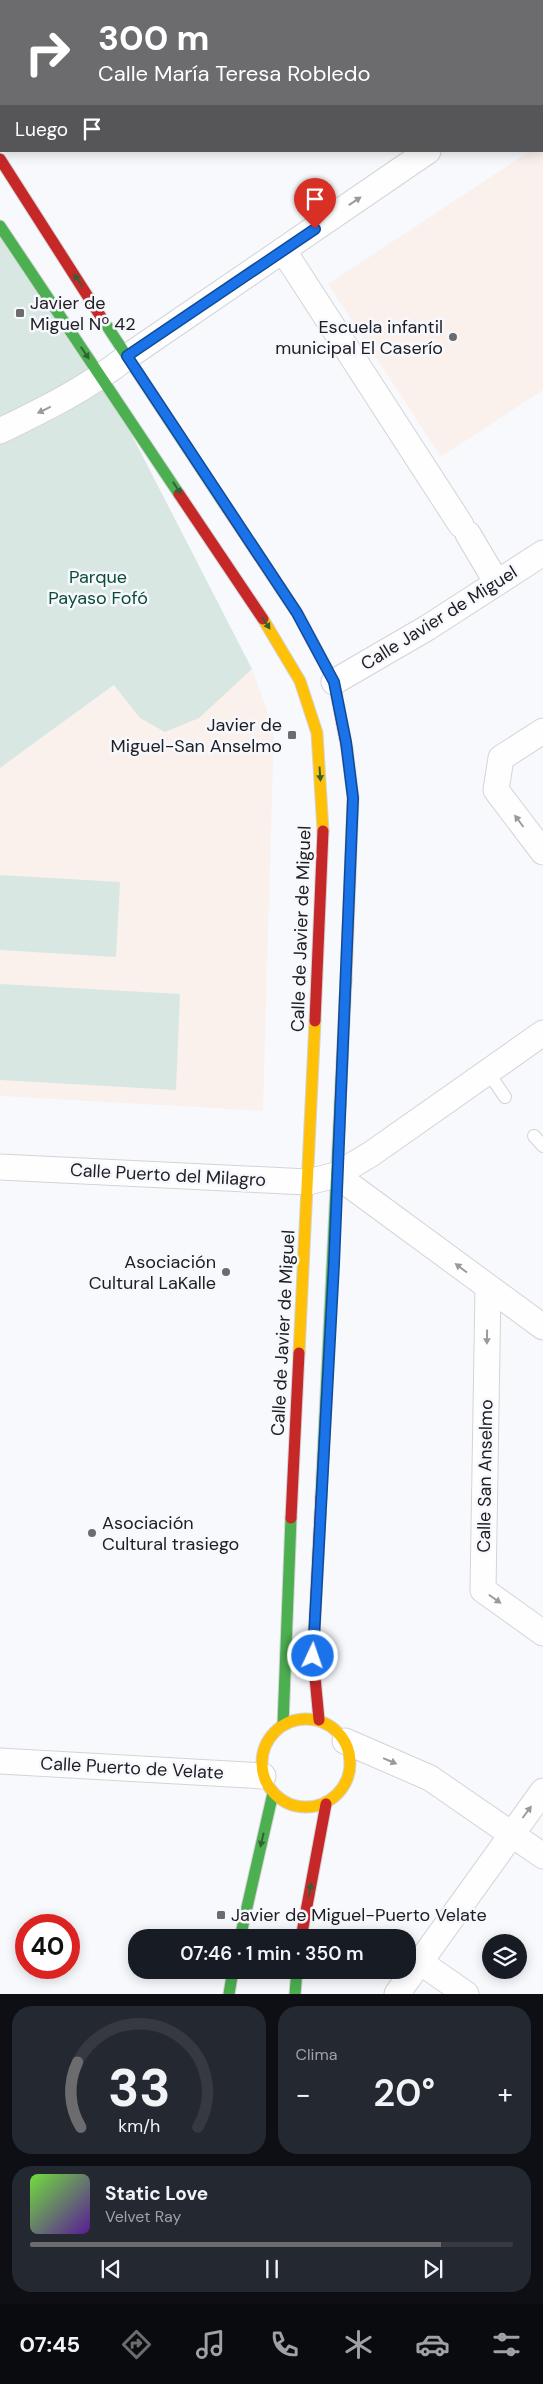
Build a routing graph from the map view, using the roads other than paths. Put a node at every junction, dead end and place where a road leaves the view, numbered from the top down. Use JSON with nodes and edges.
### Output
{"nodes":[{"id":1,"x":427,"y":152,"type":"edge"},
{"id":2,"x":0,"y":159,"type":"edge"},
{"id":3,"x":0,"y":226,"type":"edge"},
{"id":4,"x":283,"y":250,"type":"junction"},
{"id":5,"x":127,"y":356,"type":"junction"},
{"id":6,"x":102,"y":377,"type":"junction"},
{"id":7,"x":0,"y":431,"type":"edge"},
{"id":8,"x":543,"y":553,"type":"edge"},
{"id":9,"x":497,"y":583,"type":"junction"},
{"id":10,"x":334,"y":682,"type":"junction"},
{"id":11,"x":543,"y":731,"type":"edge"},
{"id":12,"x":543,"y":852,"type":"edge"},
{"id":13,"x":543,"y":1033,"type":"edge"},
{"id":14,"x":488,"y":1072,"type":"junction"},
{"id":15,"x":505,"y":1097,"type":"dead end"},
{"id":16,"x":534,"y":1136,"type":"dead end"},
{"id":17,"x":543,"y":1146,"type":"edge"},
{"id":18,"x":0,"y":1167,"type":"edge"},
{"id":19,"x":336,"y":1175,"type":"junction"},
{"id":20,"x":308,"y":1182,"type":"junction"},
{"id":21,"x":488,"y":1288,"type":"junction"},
{"id":22,"x":543,"y":1327,"type":"edge"},
{"id":23,"x":543,"y":1633,"type":"edge"},
{"id":24,"x":319,"y":1720,"type":"junction"},
{"id":25,"x":283,"y":1725,"type":"junction"},
{"id":26,"x":345,"y":1741,"type":"junction"},
{"id":27,"x":0,"y":1760,"type":"edge"},
{"id":28,"x":268,"y":1784,"type":"junction"},
{"id":29,"x":543,"y":1791,"type":"edge"},
{"id":30,"x":326,"y":1804,"type":"junction"},
{"id":31,"x":511,"y":1834,"type":"junction"},
{"id":32,"x":543,"y":1856,"type":"edge"},
{"id":33,"x":242,"y":1929,"type":"edge"},
{"id":34,"x":304,"y":1929,"type":"edge"},
{"id":35,"x":420,"y":1962,"type":"junction"},
{"id":36,"x":296,"y":1979,"type":"edge"},
{"id":37,"x":295,"y":1994,"type":"edge"},
{"id":38,"x":397,"y":1994,"type":"edge"},
{"id":39,"x":466,"y":1994,"type":"edge"}],
"edges":[{"from":4,"to":1,"type":"street","one_way":true},
{"from":5,"to":2,"type":"street","one_way":true},
{"from":3,"to":6,"type":"street","name":"Calle de Javier de Miguel","one_way":true},
{"from":4,"to":5,"type":"street"},
{"from":4,"to":9,"type":"street"},
{"from":5,"to":6,"type":"street"},
{"from":5,"to":10,"type":"street"},
{"from":6,"to":7,"type":"street","one_way":true},
{"from":6,"to":20,"type":"street","name":"Calle de Javier de Miguel","one_way":true},
{"from":8,"to":9,"type":"street","name":"Calle Javier de Miguel"},
{"from":9,"to":10,"type":"street","name":"Calle Javier de Miguel"},
{"from":10,"to":19,"type":"street"},
{"from":12,"to":11,"type":"street","one_way":true},
{"from":13,"to":14,"type":"street","name":"Calle Puerto del Milagro"},
{"from":14,"to":15,"type":"lane"},
{"from":14,"to":19,"type":"street","name":"Calle Puerto del Milagro"},
{"from":16,"to":17,"type":"lane"},
{"from":18,"to":20,"type":"street","name":"Calle Puerto del Milagro"},
{"from":19,"to":20,"type":"street","name":"Calle Puerto del Milagro"},
{"from":21,"to":19,"type":"street","one_way":true},
{"from":19,"to":24,"type":"street"},
{"from":20,"to":25,"type":"street","name":"Calle de Javier de Miguel"},
{"from":21,"to":22,"type":"street"},
{"from":21,"to":23,"type":"street","name":"Calle San Anselmo","one_way":true},
{"from":24,"to":25,"type":"street"},
{"from":24,"to":26,"type":"street"},
{"from":25,"to":28,"type":"street"},
{"from":26,"to":30,"type":"street"},
{"from":26,"to":31,"type":"street","one_way":true},
{"from":27,"to":28,"type":"street","name":"Calle Puerto de Velate"},
{"from":28,"to":30,"type":"street"},
{"from":28,"to":33,"type":"street","one_way":true},
{"from":31,"to":29,"type":"street","one_way":true},
{"from":34,"to":30,"type":"street","one_way":true},
{"from":31,"to":32,"type":"street"},
{"from":31,"to":35,"type":"street"},
{"from":35,"to":38,"type":"street"},
{"from":35,"to":39,"type":"street"},
{"from":36,"to":37,"type":"street"}]}
